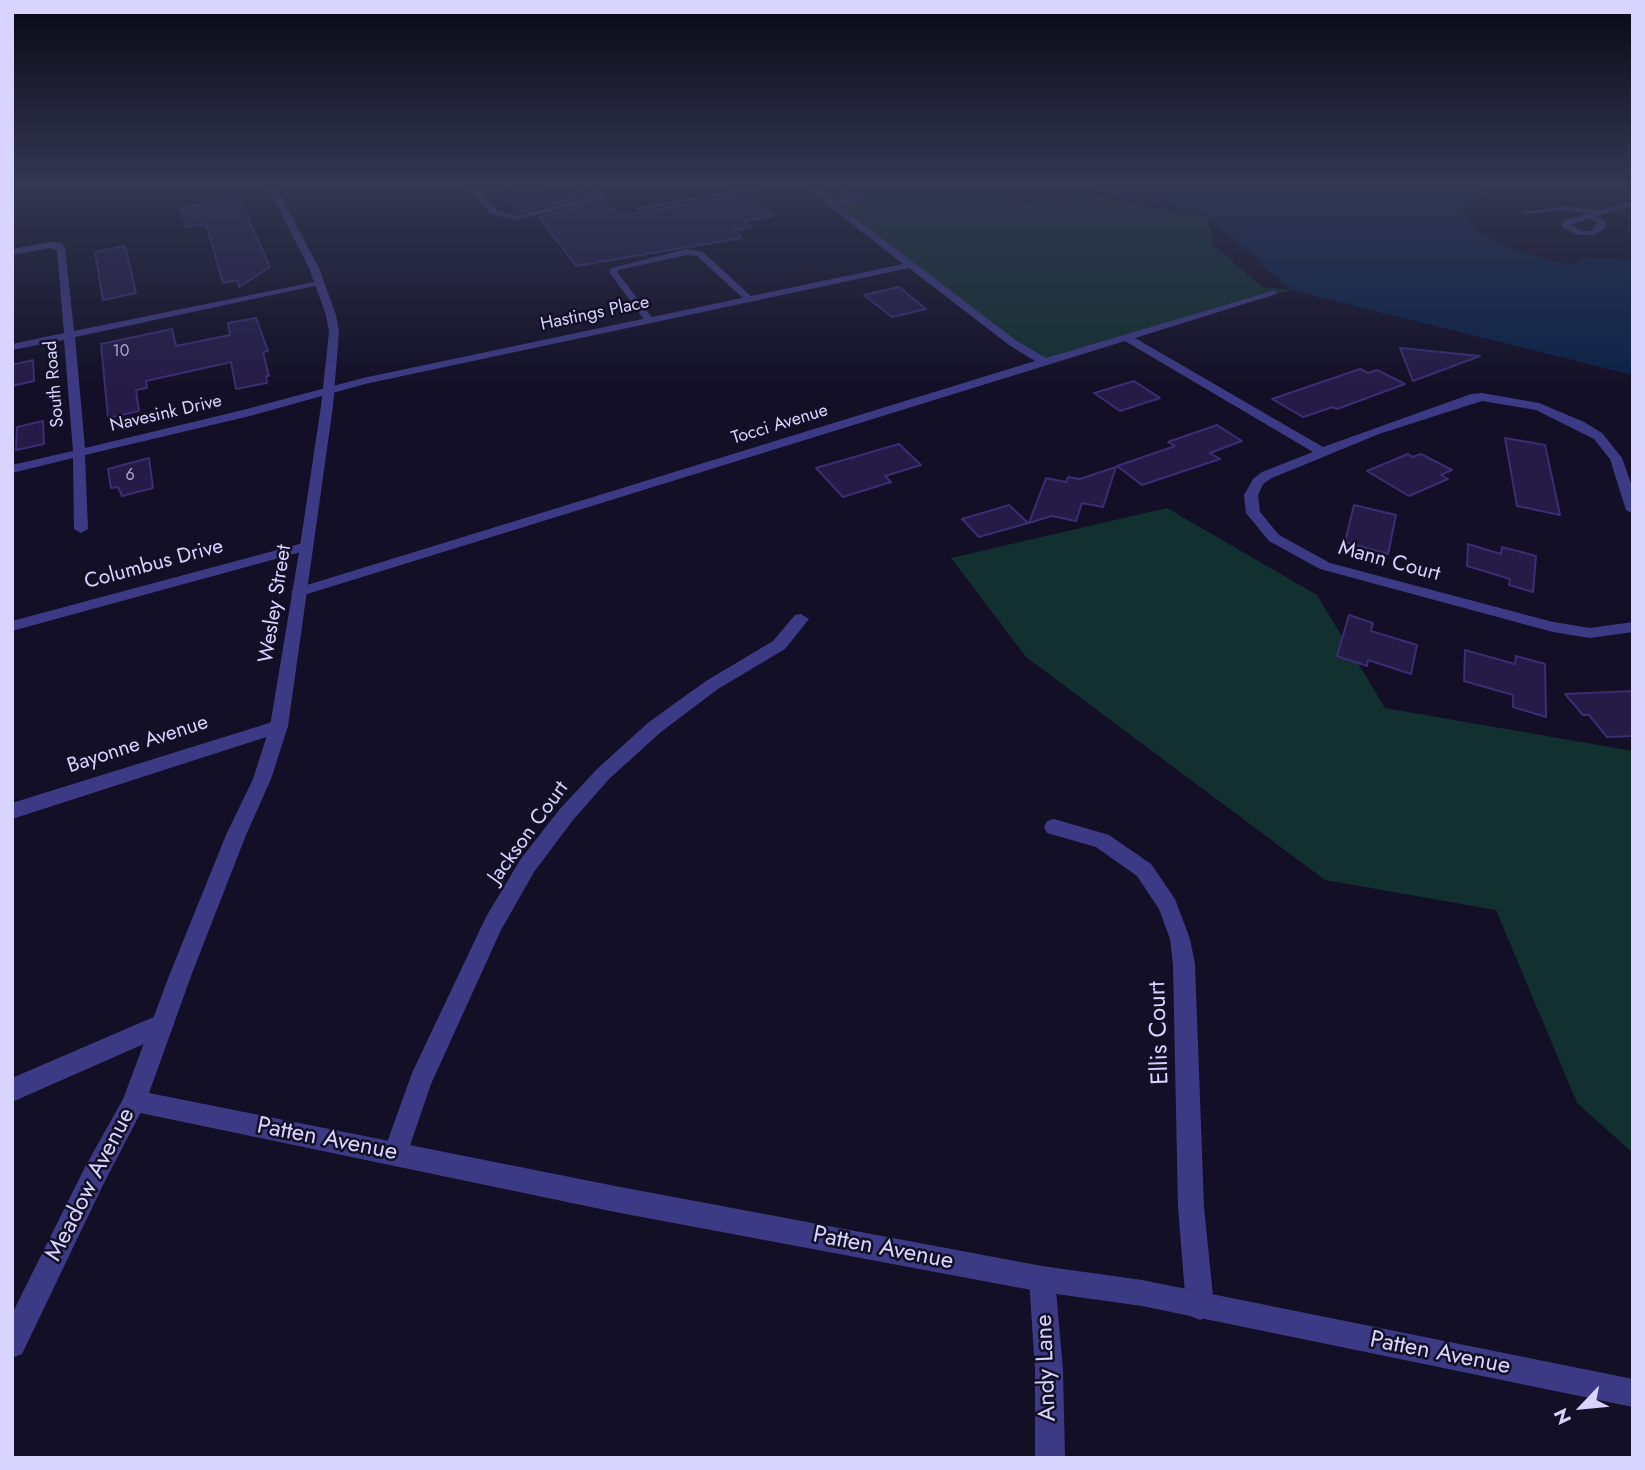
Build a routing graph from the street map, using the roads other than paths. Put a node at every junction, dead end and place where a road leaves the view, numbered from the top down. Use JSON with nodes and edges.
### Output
{"nodes":[{"id":1,"x":62,"y":253,"type":"edge"},
{"id":2,"x":304,"y":253,"type":"edge"},
{"id":3,"x":684,"y":253,"type":"edge"},
{"id":4,"x":691,"y":253,"type":"edge"},
{"id":5,"x":895,"y":253,"type":"edge"},
{"id":6,"x":911,"y":265,"type":"junction"},
{"id":7,"x":318,"y":280,"type":"junction"},
{"id":8,"x":1272,"y":292,"type":"dead end"},
{"id":9,"x":749,"y":299,"type":"junction"},
{"id":10,"x":649,"y":320,"type":"junction"},
{"id":11,"x":68,"y":331,"type":"junction"},
{"id":12,"x":12,"y":338,"type":"edge"},
{"id":13,"x":1129,"y":339,"type":"junction"},
{"id":14,"x":12,"y":347,"type":"edge"},
{"id":15,"x":1046,"y":363,"type":"junction"},
{"id":16,"x":328,"y":391,"type":"junction"},
{"id":17,"x":79,"y":452,"type":"junction"},
{"id":18,"x":1322,"y":452,"type":"junction"},
{"id":19,"x":12,"y":469,"type":"edge"},
{"id":20,"x":1633,"y":510,"type":"edge"},
{"id":21,"x":81,"y":529,"type":"dead end"},
{"id":22,"x":307,"y":546,"type":"junction"},
{"id":23,"x":299,"y":592,"type":"junction"},
{"id":24,"x":801,"y":619,"type":"dead end"},
{"id":25,"x":12,"y":626,"type":"edge"},
{"id":26,"x":1633,"y":627,"type":"edge"},
{"id":27,"x":279,"y":726,"type":"junction"},
{"id":28,"x":12,"y":810,"type":"edge"},
{"id":29,"x":1054,"y":827,"type":"dead end"},
{"id":30,"x":163,"y":1024,"type":"junction"},
{"id":31,"x":12,"y":1090,"type":"edge"},
{"id":32,"x":134,"y":1102,"type":"junction"},
{"id":33,"x":395,"y":1154,"type":"junction"},
{"id":34,"x":1042,"y":1279,"type":"junction"},
{"id":35,"x":1200,"y":1306,"type":"junction"},
{"id":36,"x":12,"y":1344,"type":"edge"},
{"id":37,"x":1633,"y":1393,"type":"edge"},
{"id":38,"x":1050,"y":1458,"type":"edge"}],
"edges":[{"from":1,"to":11,"type":"street","name":"South Road"},
{"from":2,"to":7,"type":"street","name":"Wesley Street"},
{"from":3,"to":10,"type":"lane"},
{"from":4,"to":9,"type":"lane"},
{"from":5,"to":6,"type":"street"},
{"from":6,"to":9,"type":"street","name":"Hastings Place"},
{"from":6,"to":15,"type":"street"},
{"from":7,"to":11,"type":"street"},
{"from":7,"to":16,"type":"street","name":"Wesley Street"},
{"from":8,"to":13,"type":"street","name":"Tocci Avenue"},
{"from":9,"to":10,"type":"street","name":"Hastings Place"},
{"from":10,"to":16,"type":"street","name":"Hastings Place"},
{"from":11,"to":12,"type":"street"},
{"from":11,"to":14,"type":"street"},
{"from":11,"to":17,"type":"street","name":"South Road"},
{"from":13,"to":15,"type":"street","name":"Tocci Avenue"},
{"from":13,"to":18,"type":"street"},
{"from":15,"to":23,"type":"street","name":"Tocci Avenue"},
{"from":16,"to":17,"type":"street","name":"Navesink Drive"},
{"from":16,"to":22,"type":"street","name":"Wesley Street"},
{"from":17,"to":19,"type":"street","name":"Navesink Drive"},
{"from":17,"to":21,"type":"street","name":"South Road"},
{"from":18,"to":20,"type":"street","name":"Mann Court"},
{"from":18,"to":26,"type":"street","name":"Mann Court"},
{"from":22,"to":23,"type":"street","name":"Wesley Street"},
{"from":22,"to":25,"type":"street","name":"Columbus Drive"},
{"from":23,"to":27,"type":"street","name":"Wesley Street"},
{"from":24,"to":33,"type":"street","name":"Jackson Court"},
{"from":27,"to":28,"type":"street","name":"Bayonne Avenue"},
{"from":27,"to":30,"type":"street","name":"Wesley Street"},
{"from":29,"to":35,"type":"street","name":"Ellis Court"},
{"from":30,"to":31,"type":"street"},
{"from":30,"to":32,"type":"street","name":"Meadow Avenue"},
{"from":32,"to":33,"type":"street","name":"Patten Avenue"},
{"from":32,"to":36,"type":"street","name":"Meadow Avenue"},
{"from":33,"to":34,"type":"street","name":"Patten Avenue"},
{"from":34,"to":35,"type":"street","name":"Patten Avenue"},
{"from":34,"to":38,"type":"street","name":"Andy Lane"},
{"from":35,"to":37,"type":"street","name":"Patten Avenue"}]}
